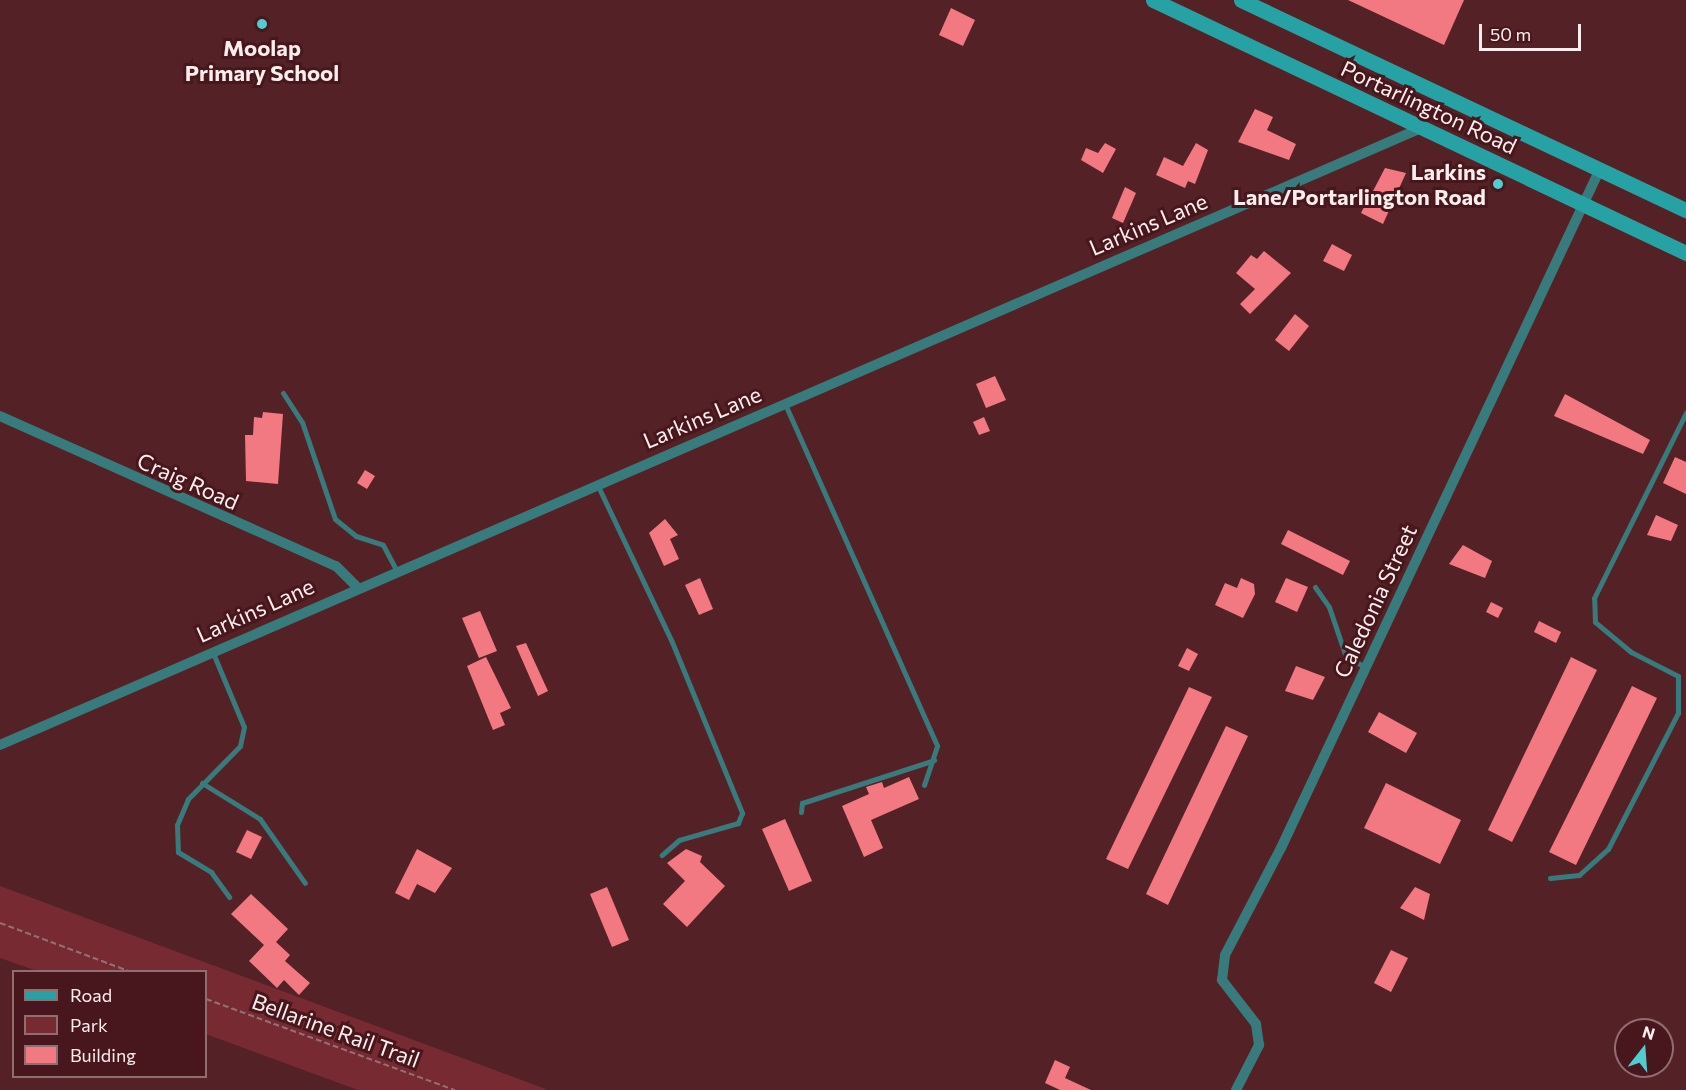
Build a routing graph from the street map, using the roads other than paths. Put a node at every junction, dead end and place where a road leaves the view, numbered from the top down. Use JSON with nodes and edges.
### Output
{"nodes":[{"id":1,"x":1153,"y":0,"type":"edge"},
{"id":2,"x":1241,"y":0,"type":"edge"},
{"id":3,"x":1421,"y":128,"type":"junction"},
{"id":4,"x":1600,"y":169,"type":"junction"},
{"id":5,"x":1583,"y":205,"type":"junction"},
{"id":6,"x":1686,"y":210,"type":"edge"},
{"id":7,"x":1686,"y":253,"type":"edge"},
{"id":8,"x":283,"y":393,"type":"dead end"},
{"id":9,"x":784,"y":403,"type":"junction"},
{"id":10,"x":1686,"y":413,"type":"edge"},
{"id":11,"x":0,"y":416,"type":"edge"},
{"id":12,"x":597,"y":483,"type":"junction"},
{"id":13,"x":396,"y":569,"type":"junction"},
{"id":14,"x":356,"y":586,"type":"junction"},
{"id":15,"x":1315,"y":587,"type":"dead end"},
{"id":16,"x":212,"y":651,"type":"junction"},
{"id":17,"x":1366,"y":667,"type":"junction"},
{"id":18,"x":0,"y":745,"type":"edge"},
{"id":19,"x":934,"y":760,"type":"junction"},
{"id":20,"x":202,"y":783,"type":"junction"},
{"id":21,"x":924,"y":785,"type":"dead end"},
{"id":22,"x":801,"y":812,"type":"dead end"},
{"id":23,"x":662,"y":855,"type":"dead end"},
{"id":24,"x":1550,"y":878,"type":"dead end"},
{"id":25,"x":305,"y":883,"type":"dead end"},
{"id":26,"x":229,"y":897,"type":"dead end"},
{"id":27,"x":1236,"y":1090,"type":"edge"}],
"edges":[{"from":1,"to":3,"type":"main road","name":"Portarlington Road"},
{"from":2,"to":4,"type":"main road","name":"Portarlington Road"},
{"from":3,"to":5,"type":"main road","name":"Portarlington Road"},
{"from":3,"to":9,"type":"street","name":"Larkins Lane"},
{"from":4,"to":5,"type":"street","name":"Caledonia Street"},
{"from":4,"to":6,"type":"main road","name":"Portarlington Road"},
{"from":5,"to":7,"type":"main road","name":"Portarlington Road"},
{"from":5,"to":17,"type":"street","name":"Caledonia Street"},
{"from":8,"to":13,"type":"lane"},
{"from":9,"to":12,"type":"street","name":"Larkins Lane"},
{"from":9,"to":19,"type":"lane"},
{"from":10,"to":24,"type":"lane"},
{"from":11,"to":14,"type":"street","name":"Craig Road"},
{"from":12,"to":13,"type":"street","name":"Larkins Lane"},
{"from":12,"to":23,"type":"lane"},
{"from":13,"to":14,"type":"street","name":"Larkins Lane"},
{"from":14,"to":16,"type":"street","name":"Larkins Lane"},
{"from":15,"to":17,"type":"lane"},
{"from":16,"to":18,"type":"street","name":"Larkins Lane"},
{"from":16,"to":20,"type":"lane"},
{"from":17,"to":27,"type":"street","name":"Caledonia Street"},
{"from":19,"to":21,"type":"lane"},
{"from":19,"to":22,"type":"lane"},
{"from":20,"to":25,"type":"lane"},
{"from":20,"to":26,"type":"lane"}]}
